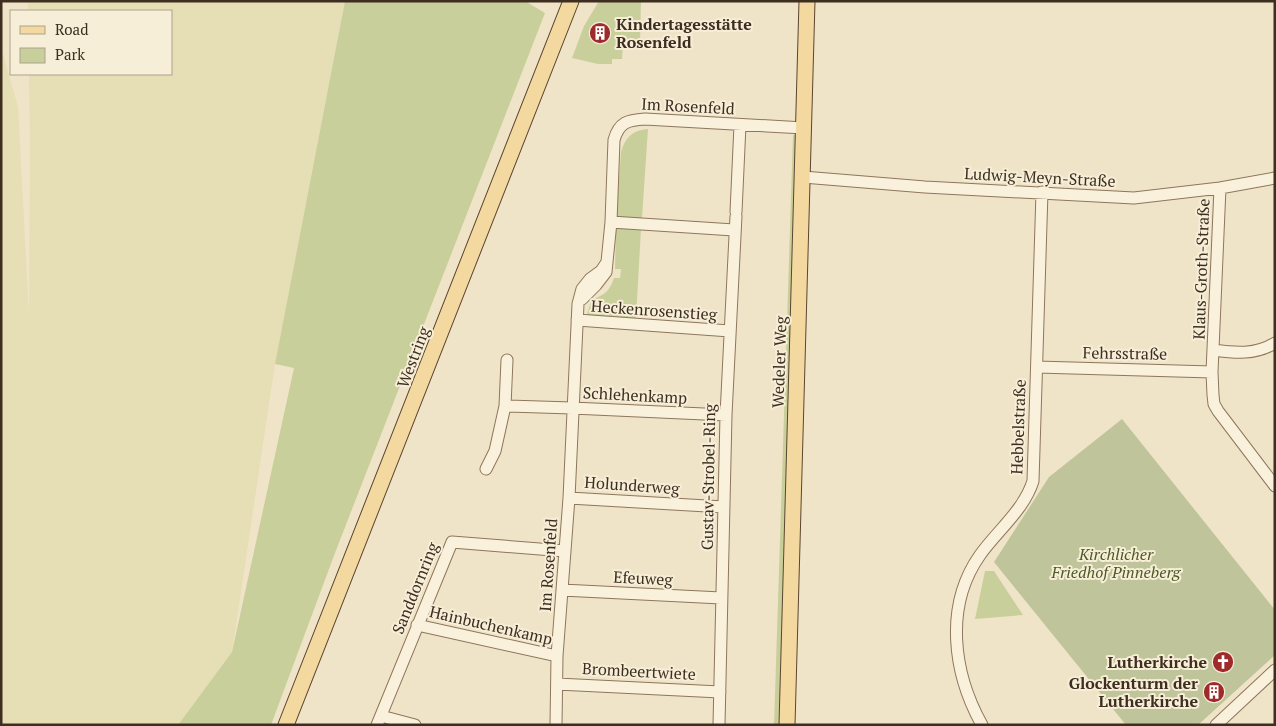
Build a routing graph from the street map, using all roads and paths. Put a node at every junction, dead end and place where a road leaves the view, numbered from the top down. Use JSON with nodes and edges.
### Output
{"nodes":[{"id":1,"x":571,"y":1,"type":"edge"},
{"id":2,"x":807,"y":1,"type":"edge"},
{"id":3,"x":740,"y":125,"type":"junction"},
{"id":4,"x":804,"y":128,"type":"junction"},
{"id":5,"x":803,"y":177,"type":"junction"},
{"id":6,"x":1275,"y":178,"type":"edge"},
{"id":7,"x":1220,"y":188,"type":"junction"},
{"id":8,"x":1042,"y":192,"type":"junction"},
{"id":9,"x":611,"y":222,"type":"junction"},
{"id":10,"x":734,"y":230,"type":"junction"},
{"id":11,"x":576,"y":320,"type":"junction"},
{"id":12,"x":730,"y":331,"type":"junction"},
{"id":13,"x":1275,"y":343,"type":"edge"},
{"id":14,"x":1213,"y":350,"type":"junction"},
{"id":15,"x":508,"y":360,"type":"dead end"},
{"id":16,"x":1037,"y":367,"type":"junction"},
{"id":17,"x":1212,"y":372,"type":"junction"},
{"id":18,"x":506,"y":406,"type":"junction"},
{"id":19,"x":572,"y":408,"type":"junction"},
{"id":20,"x":726,"y":415,"type":"junction"},
{"id":21,"x":486,"y":469,"type":"dead end"},
{"id":22,"x":1275,"y":486,"type":"edge"},
{"id":23,"x":569,"y":498,"type":"junction"},
{"id":24,"x":724,"y":507,"type":"junction"},
{"id":25,"x":565,"y":551,"type":"junction"},
{"id":26,"x":562,"y":590,"type":"junction"},
{"id":27,"x":721,"y":598,"type":"junction"},
{"id":28,"x":417,"y":625,"type":"junction"},
{"id":29,"x":557,"y":656,"type":"junction"},
{"id":30,"x":1275,"y":670,"type":"edge"},
{"id":31,"x":557,"y":684,"type":"junction"},
{"id":32,"x":720,"y":692,"type":"junction"},
{"id":33,"x":379,"y":721,"type":"edge"},
{"id":34,"x":286,"y":725,"type":"edge"},
{"id":35,"x":415,"y":725,"type":"edge"},
{"id":36,"x":556,"y":725,"type":"edge"},
{"id":37,"x":719,"y":725,"type":"edge"},
{"id":38,"x":787,"y":725,"type":"edge"},
{"id":39,"x":982,"y":725,"type":"edge"},
{"id":40,"x":1216,"y":725,"type":"edge"}],
"edges":[{"from":1,"to":34,"type":"main road","name":"Westring"},
{"from":2,"to":4,"type":"main road","name":"Wedeler Weg"},
{"from":3,"to":4,"type":"street","name":"Im Rosenfeld"},
{"from":3,"to":9,"type":"street","name":"Im Rosenfeld"},
{"from":3,"to":10,"type":"street","name":"Gustav-Strobel-Ring"},
{"from":4,"to":5,"type":"main road","name":"Wedeler Weg"},
{"from":5,"to":8,"type":"street","name":"Ludwig-Meyn-Straße"},
{"from":5,"to":38,"type":"main road","name":"Wedeler Weg"},
{"from":6,"to":7,"type":"street","name":"Ludwig-Meyn-Straße"},
{"from":7,"to":8,"type":"street","name":"Ludwig-Meyn-Straße"},
{"from":7,"to":14,"type":"street","name":"Klaus-Groth-Straße"},
{"from":8,"to":16,"type":"street","name":"Hebbelstraße"},
{"from":9,"to":10,"type":"street"},
{"from":9,"to":11,"type":"street","name":"Im Rosenfeld"},
{"from":10,"to":12,"type":"street","name":"Gustav-Strobel-Ring"},
{"from":11,"to":12,"type":"street","name":"Heckenrosenstieg"},
{"from":11,"to":19,"type":"street","name":"Im Rosenfeld"},
{"from":12,"to":20,"type":"street","name":"Gustav-Strobel-Ring"},
{"from":13,"to":14,"type":"street"},
{"from":14,"to":17,"type":"street","name":"Klaus-Groth-Straße"},
{"from":15,"to":18,"type":"street"},
{"from":16,"to":17,"type":"street","name":"Fehrsstraße"},
{"from":16,"to":39,"type":"street","name":"Hebbelstraße"},
{"from":17,"to":22,"type":"street","name":"Klaus-Groth-Straße"},
{"from":18,"to":19,"type":"street"},
{"from":18,"to":21,"type":"street"},
{"from":19,"to":20,"type":"street","name":"Schlehenkamp"},
{"from":19,"to":23,"type":"street","name":"Im Rosenfeld"},
{"from":20,"to":24,"type":"street","name":"Gustav-Strobel-Ring"},
{"from":23,"to":24,"type":"street","name":"Holunderweg"},
{"from":23,"to":25,"type":"street","name":"Im Rosenfeld"},
{"from":24,"to":27,"type":"street","name":"Gustav-Strobel-Ring"},
{"from":25,"to":26,"type":"street","name":"Im Rosenfeld"},
{"from":25,"to":28,"type":"street","name":"Sanddornring"},
{"from":26,"to":27,"type":"street","name":"Efeuweg"},
{"from":26,"to":29,"type":"street","name":"Im Rosenfeld"},
{"from":27,"to":32,"type":"street","name":"Gustav-Strobel-Ring"},
{"from":28,"to":29,"type":"street","name":"Hainbuchenkamp"},
{"from":28,"to":33,"type":"street","name":"Sanddornring"},
{"from":29,"to":31,"type":"street","name":"Im Rosenfeld"},
{"from":30,"to":40,"type":"street"},
{"from":31,"to":32,"type":"street","name":"Brombeertwiete"},
{"from":31,"to":36,"type":"street","name":"Im Rosenfeld"},
{"from":32,"to":37,"type":"street","name":"Gustav-Strobel-Ring"},
{"from":33,"to":35,"type":"street"}]}
